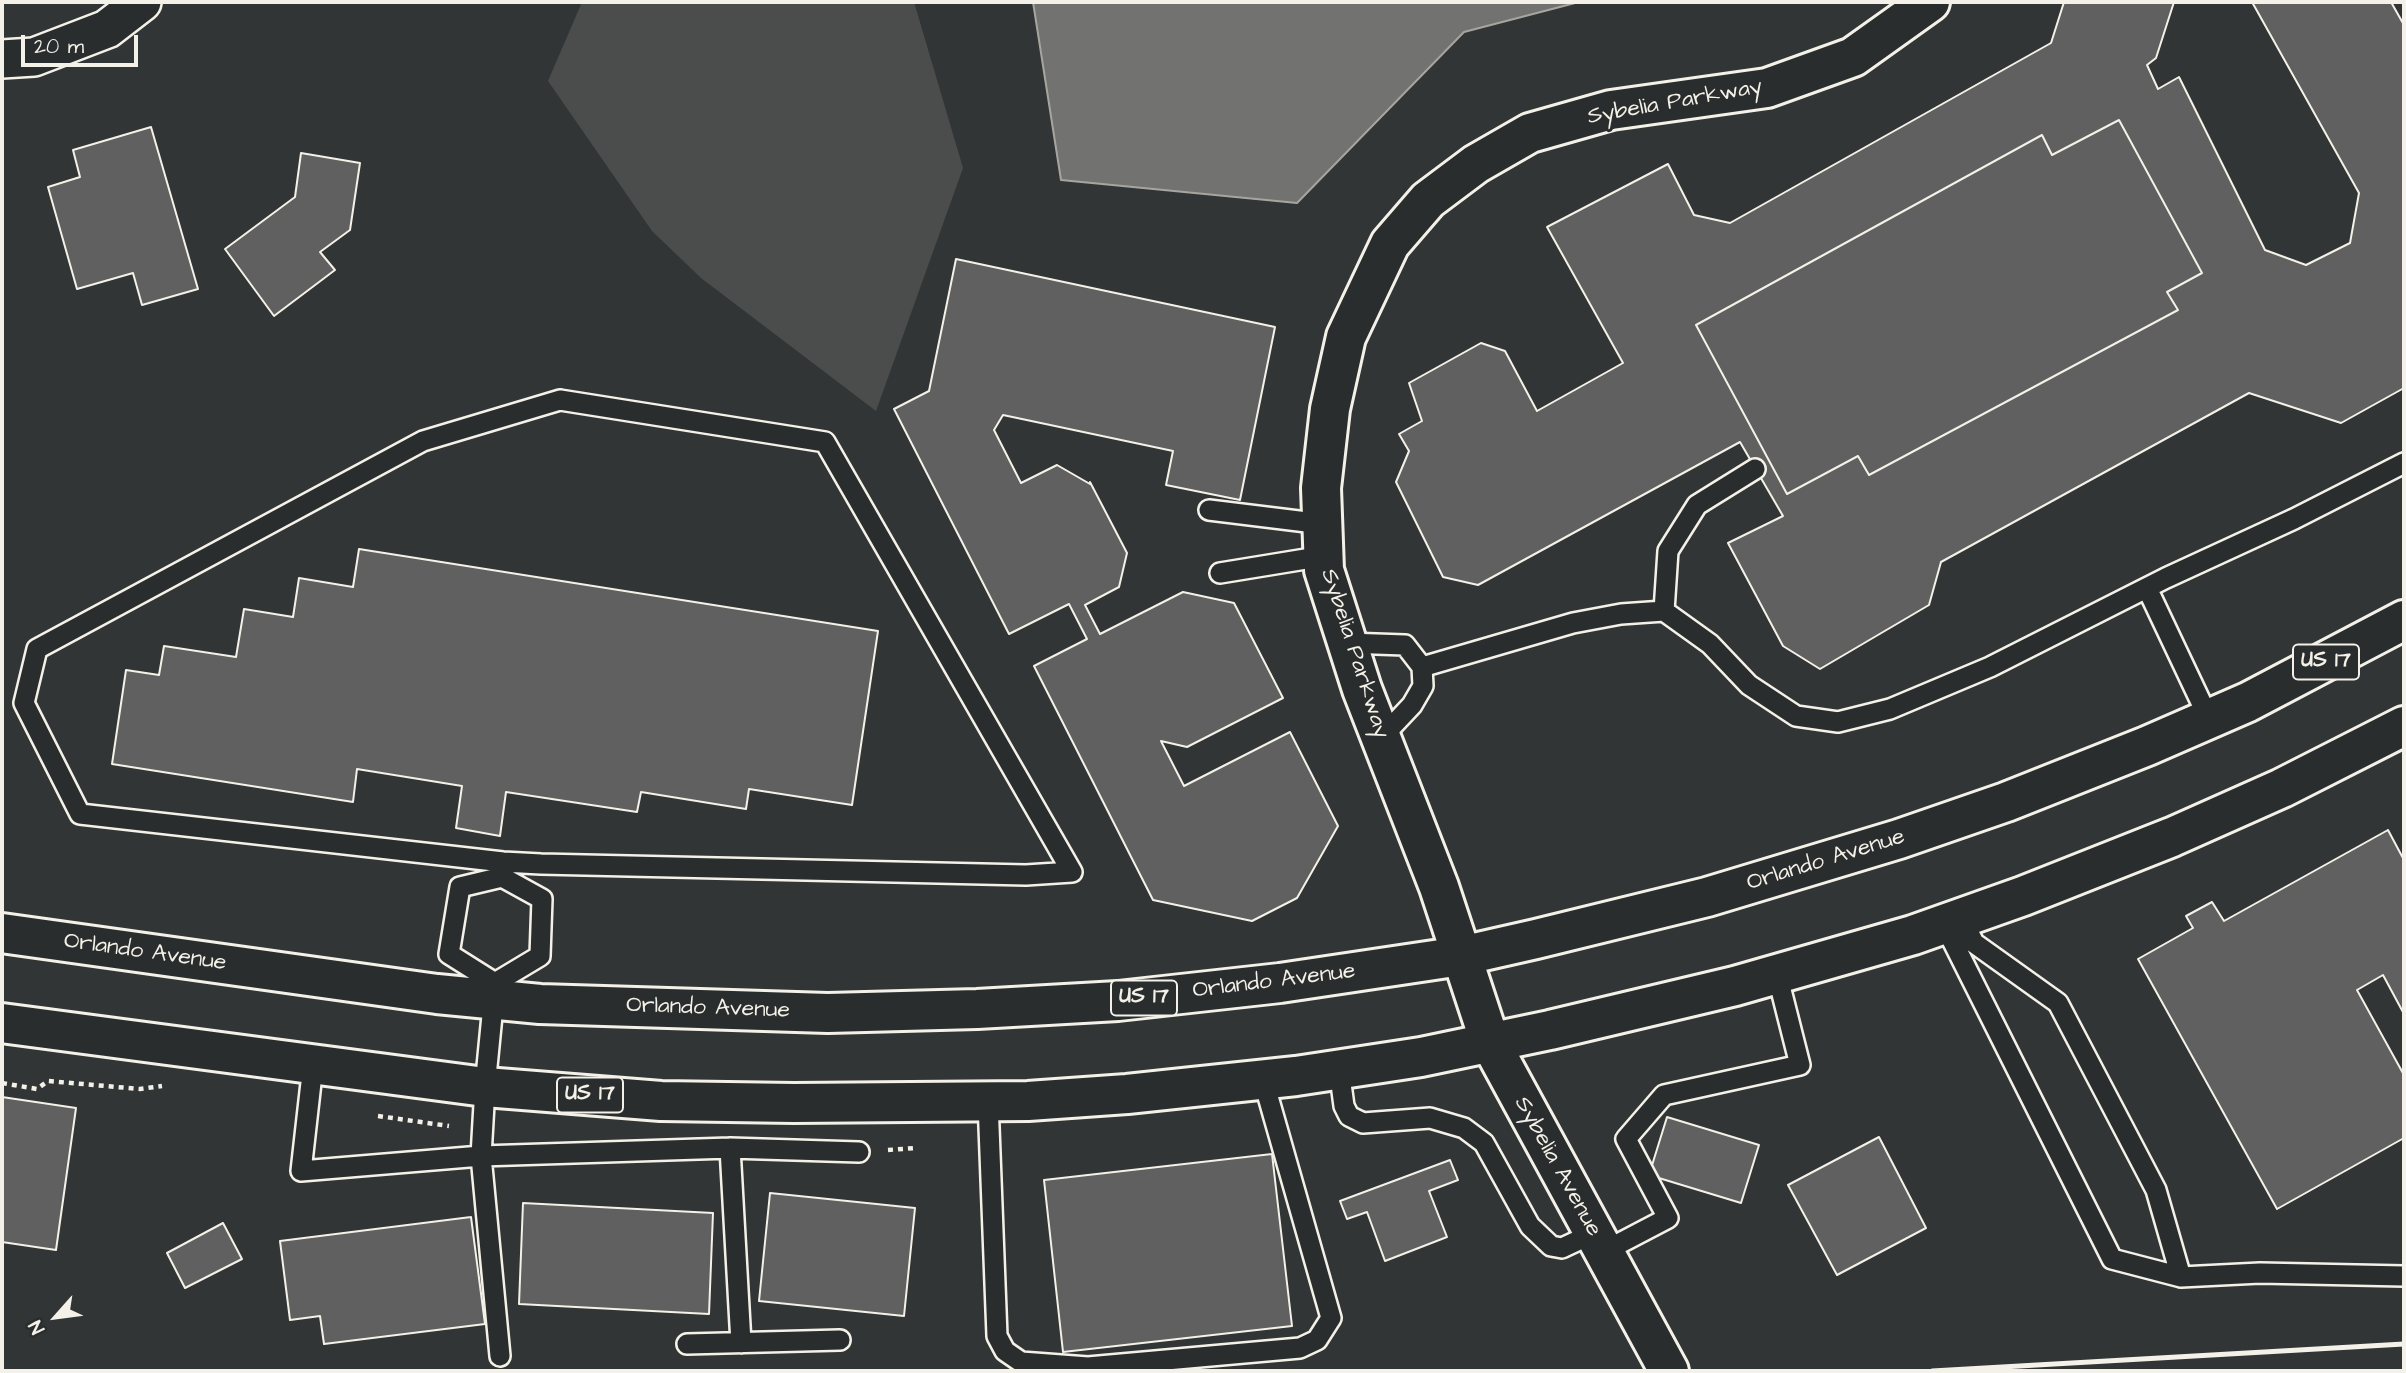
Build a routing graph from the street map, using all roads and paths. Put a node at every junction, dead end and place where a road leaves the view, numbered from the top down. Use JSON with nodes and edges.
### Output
{"nodes":[{"id":1,"x":142,"y":2,"type":"edge"},
{"id":2,"x":1930,"y":2,"type":"edge"},
{"id":3,"x":2,"y":59,"type":"edge"},
{"id":4,"x":2404,"y":463,"type":"edge"},
{"id":5,"x":1755,"y":469,"type":"dead end"},
{"id":6,"x":1209,"y":510,"type":"dead end"},
{"id":7,"x":1323,"y":540,"type":"junction"},
{"id":8,"x":1220,"y":573,"type":"dead end"},
{"id":9,"x":2147,"y":588,"type":"junction"},
{"id":10,"x":1664,"y":611,"type":"junction"},
{"id":11,"x":2404,"y":620,"type":"edge"},
{"id":12,"x":1347,"y":643,"type":"junction"},
{"id":13,"x":1422,"y":667,"type":"junction"},
{"id":14,"x":2209,"y":719,"type":"junction"},
{"id":15,"x":2404,"y":726,"type":"edge"},
{"id":16,"x":1381,"y":738,"type":"junction"},
{"id":17,"x":503,"y":870,"type":"junction"},
{"id":18,"x":1953,"y":921,"type":"junction"},
{"id":19,"x":2,"y":933,"type":"edge"},
{"id":20,"x":1461,"y":956,"type":"junction"},
{"id":21,"x":1777,"y":974,"type":"junction"},
{"id":22,"x":494,"y":992,"type":"junction"},
{"id":23,"x":2,"y":1023,"type":"edge"},
{"id":24,"x":1490,"y":1042,"type":"junction"},
{"id":25,"x":313,"y":1065,"type":"junction"},
{"id":26,"x":1339,"y":1069,"type":"junction"},
{"id":27,"x":1263,"y":1079,"type":"junction"},
{"id":28,"x":485,"y":1087,"type":"junction"},
{"id":29,"x":988,"y":1101,"type":"junction"},
{"id":30,"x":730,"y":1148,"type":"junction"},
{"id":31,"x":859,"y":1152,"type":"dead end"},
{"id":32,"x":481,"y":1156,"type":"junction"},
{"id":33,"x":1599,"y":1243,"type":"junction"},
{"id":34,"x":2404,"y":1276,"type":"edge"},
{"id":35,"x":2181,"y":1277,"type":"junction"},
{"id":36,"x":840,"y":1340,"type":"dead end"},
{"id":37,"x":741,"y":1343,"type":"junction"},
{"id":38,"x":687,"y":1344,"type":"dead end"},
{"id":39,"x":500,"y":1356,"type":"dead end"},
{"id":40,"x":1669,"y":1371,"type":"edge"}],
"edges":[{"from":1,"to":3,"type":"street"},
{"from":2,"to":7,"type":"main road","name":"Sybelia Parkway"},
{"from":4,"to":9,"type":"lane"},
{"from":5,"to":10,"type":"lane"},
{"from":6,"to":7,"type":"lane"},
{"from":7,"to":8,"type":"lane"},
{"from":7,"to":12,"type":"main road","name":"Sybelia Parkway"},
{"from":9,"to":10,"type":"lane"},
{"from":9,"to":14,"type":"lane"},
{"from":10,"to":13,"type":"lane"},
{"from":11,"to":14,"type":"main road","name":"Orlando Avenue","number":"US 17"},
{"from":12,"to":13,"type":"lane"},
{"from":12,"to":16,"type":"main road","name":"Sybelia Parkway"},
{"from":13,"to":16,"type":"lane"},
{"from":14,"to":20,"type":"main road","name":"Orlando Avenue","number":"US 17"},
{"from":15,"to":18,"type":"main road","number":"US 17"},
{"from":16,"to":20,"type":"main road","name":"Sybelia Parkway"},
{"from":17,"to":17,"type":"lane"},
{"from":17,"to":22,"type":"lane"},
{"from":17,"to":22,"type":"lane"},
{"from":18,"to":21,"type":"main road","number":"US 17"},
{"from":18,"to":35,"type":"lane"},
{"from":18,"to":35,"type":"lane"},
{"from":19,"to":22,"type":"main road","name":"Orlando Avenue","number":"US 17"},
{"from":20,"to":22,"type":"main road","name":"Orlando Avenue","number":"US 17"},
{"from":20,"to":24,"type":"main road","name":"Sybelia Avenue"},
{"from":21,"to":24,"type":"main road","number":"US 17"},
{"from":21,"to":33,"type":"lane"},
{"from":22,"to":28,"type":"lane"},
{"from":23,"to":25,"type":"main road","number":"US 17"},
{"from":24,"to":26,"type":"main road","number":"US 17"},
{"from":24,"to":33,"type":"main road","name":"Sybelia Avenue"},
{"from":25,"to":28,"type":"main road","number":"US 17"},
{"from":25,"to":32,"type":"lane"},
{"from":26,"to":27,"type":"main road","number":"US 17"},
{"from":26,"to":33,"type":"lane"},
{"from":27,"to":29,"type":"main road","number":"US 17"},
{"from":27,"to":29,"type":"lane"},
{"from":28,"to":29,"type":"main road","number":"US 17"},
{"from":28,"to":32,"type":"lane"},
{"from":30,"to":31,"type":"lane"},
{"from":30,"to":32,"type":"lane"},
{"from":30,"to":37,"type":"lane"},
{"from":32,"to":39,"type":"lane"},
{"from":33,"to":40,"type":"main road","name":"Sybelia Avenue"},
{"from":34,"to":35,"type":"lane"},
{"from":36,"to":37,"type":"lane"},
{"from":37,"to":38,"type":"lane"}]}
